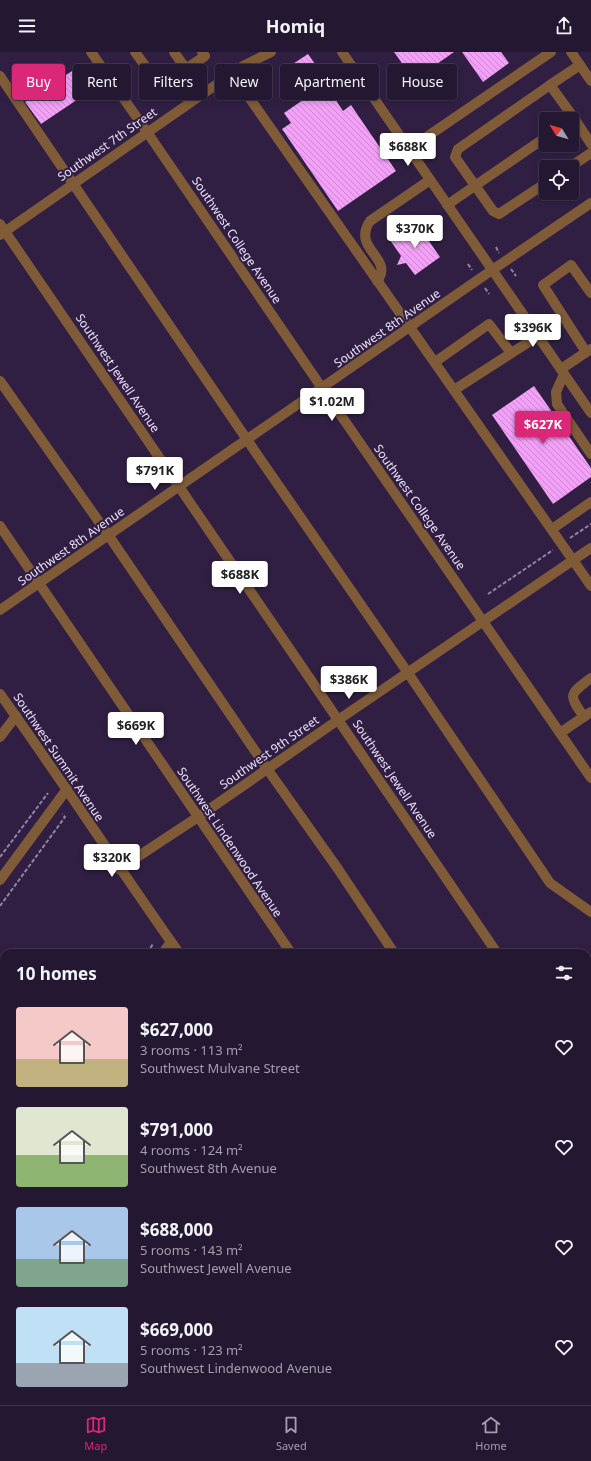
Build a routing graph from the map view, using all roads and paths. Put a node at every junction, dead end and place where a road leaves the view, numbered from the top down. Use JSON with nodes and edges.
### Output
{"nodes":[{"id":1,"x":91,"y":52,"type":"edge"},
{"id":2,"x":135,"y":52,"type":"edge"},
{"id":3,"x":174,"y":52,"type":"edge"},
{"id":4,"x":202,"y":52,"type":"edge"},
{"id":5,"x":271,"y":52,"type":"edge"},
{"id":6,"x":342,"y":52,"type":"edge"},
{"id":7,"x":551,"y":52,"type":"edge"},
{"id":8,"x":571,"y":52,"type":"edge"},
{"id":9,"x":144,"y":64,"type":"edge"},
{"id":10,"x":182,"y":64,"type":"edge"},
{"id":11,"x":193,"y":64,"type":"edge"},
{"id":12,"x":246,"y":64,"type":"edge"},
{"id":13,"x":580,"y":65,"type":"junction"},
{"id":14,"x":0,"y":76,"type":"edge"},
{"id":15,"x":591,"y":81,"type":"edge"},
{"id":16,"x":550,"y":85,"type":"junction"},
{"id":17,"x":192,"y":100,"type":"edge"},
{"id":18,"x":251,"y":100,"type":"edge"},
{"id":19,"x":569,"y":112,"type":"edge"},
{"id":20,"x":579,"y":127,"type":"edge"},
{"id":21,"x":148,"y":132,"type":"junction"},
{"id":22,"x":539,"y":142,"type":"edge"},
{"id":23,"x":591,"y":144,"type":"edge"},
{"id":24,"x":409,"y":149,"type":"junction"},
{"id":25,"x":591,"y":153,"type":"edge"},
{"id":26,"x":579,"y":161,"type":"edge"},
{"id":27,"x":430,"y":180,"type":"junction"},
{"id":28,"x":74,"y":185,"type":"junction"},
{"id":29,"x":474,"y":186,"type":"junction"},
{"id":30,"x":539,"y":188,"type":"edge"},
{"id":31,"x":591,"y":203,"type":"edge"},
{"id":32,"x":447,"y":205,"type":"junction"},
{"id":33,"x":2,"y":230,"type":"edge"},
{"id":34,"x":492,"y":270,"type":"junction"},
{"id":35,"x":377,"y":281,"type":"junction"},
{"id":36,"x":591,"y":293,"type":"edge"},
{"id":37,"x":410,"y":327,"type":"junction"},
{"id":38,"x":538,"y":336,"type":"junction"},
{"id":39,"x":589,"y":350,"type":"edge"},
{"id":40,"x":511,"y":353,"type":"junction"},
{"id":41,"x":435,"y":362,"type":"junction"},
{"id":42,"x":562,"y":371,"type":"junction"},
{"id":43,"x":0,"y":381,"type":"edge"},
{"id":44,"x":322,"y":388,"type":"junction"},
{"id":45,"x":454,"y":390,"type":"junction"},
{"id":46,"x":591,"y":413,"type":"edge"},
{"id":47,"x":247,"y":440,"type":"junction"},
{"id":48,"x":591,"y":454,"type":"edge"},
{"id":49,"x":180,"y":487,"type":"junction"},
{"id":50,"x":591,"y":502,"type":"edge"},
{"id":51,"x":591,"y":524,"type":"edge"},
{"id":52,"x":0,"y":526,"type":"edge"},
{"id":53,"x":552,"y":529,"type":"junction"},
{"id":54,"x":109,"y":536,"type":"junction"},
{"id":55,"x":562,"y":544,"type":"junction"},
{"id":56,"x":591,"y":548,"type":"edge"},
{"id":57,"x":574,"y":560,"type":"junction"},
{"id":58,"x":39,"y":584,"type":"junction"},
{"id":59,"x":591,"y":586,"type":"edge"},
{"id":60,"x":488,"y":594,"type":"dead end"},
{"id":61,"x":0,"y":610,"type":"edge"},
{"id":62,"x":483,"y":622,"type":"junction"},
{"id":63,"x":408,"y":672,"type":"junction"},
{"id":64,"x":591,"y":678,"type":"edge"},
{"id":65,"x":0,"y":694,"type":"edge"},
{"id":66,"x":587,"y":714,"type":"edge"},
{"id":67,"x":16,"y":716,"type":"junction"},
{"id":68,"x":338,"y":720,"type":"junction"},
{"id":69,"x":560,"y":733,"type":"junction"},
{"id":70,"x":0,"y":737,"type":"edge"},
{"id":71,"x":268,"y":770,"type":"junction"},
{"id":72,"x":591,"y":778,"type":"edge"},
{"id":73,"x":66,"y":789,"type":"junction"},
{"id":74,"x":48,"y":793,"type":"dead end"},
{"id":75,"x":61,"y":813,"type":"dead end"},
{"id":76,"x":198,"y":817,"type":"junction"},
{"id":77,"x":0,"y":857,"type":"edge"},
{"id":78,"x":120,"y":869,"type":"junction"},
{"id":79,"x":0,"y":880,"type":"edge"},
{"id":80,"x":0,"y":906,"type":"edge"},
{"id":81,"x":591,"y":912,"type":"edge"},
{"id":82,"x":171,"y":942,"type":"junction"},
{"id":83,"x":154,"y":944,"type":"dead end"},
{"id":84,"x":150,"y":949,"type":"edge"},
{"id":85,"x":166,"y":949,"type":"edge"},
{"id":86,"x":176,"y":949,"type":"edge"},
{"id":87,"x":288,"y":949,"type":"edge"},
{"id":88,"x":391,"y":949,"type":"edge"},
{"id":89,"x":494,"y":949,"type":"edge"}],
"edges":[{"from":1,"to":21,"type":"street","name":"Southwest College Avenue"},
{"from":2,"to":9,"type":"street"},
{"from":3,"to":10,"type":"street"},
{"from":4,"to":11,"type":"street"},
{"from":5,"to":12,"type":"street","name":"Southwest 7th Street"},
{"from":6,"to":24,"type":"street"},
{"from":7,"to":24,"type":"street"},
{"from":8,"to":13,"type":"street"},
{"from":13,"to":15,"type":"street"},
{"from":13,"to":16,"type":"street"},
{"from":14,"to":28,"type":"street"},
{"from":16,"to":19,"type":"street"},
{"from":16,"to":29,"type":"street"},
{"from":17,"to":21,"type":"street","name":"Southwest 7th Street"},
{"from":18,"to":35,"type":"street"},
{"from":20,"to":23,"type":"street"},
{"from":21,"to":28,"type":"street","name":"Southwest 7th Street"},
{"from":21,"to":44,"type":"street","name":"Southwest College Avenue"},
{"from":22,"to":29,"type":"street"},
{"from":24,"to":27,"type":"street"},
{"from":25,"to":26,"type":"street"},
{"from":27,"to":32,"type":"street"},
{"from":27,"to":35,"type":"street"},
{"from":28,"to":33,"type":"street","name":"Southwest 7th Street"},
{"from":28,"to":47,"type":"street"},
{"from":29,"to":30,"type":"street"},
{"from":29,"to":32,"type":"street"},
{"from":31,"to":34,"type":"street","name":"Southwest 8th Avenue"},
{"from":32,"to":34,"type":"street"},
{"from":33,"to":49,"type":"street","name":"Southwest Jewell Avenue"},
{"from":34,"to":37,"type":"street","name":"Southwest 8th Avenue"},
{"from":34,"to":38,"type":"street"},
{"from":35,"to":37,"type":"street"},
{"from":36,"to":39,"type":"street"},
{"from":37,"to":41,"type":"street"},
{"from":37,"to":44,"type":"street","name":"Southwest 8th Avenue"},
{"from":38,"to":40,"type":"street"},
{"from":38,"to":42,"type":"street"},
{"from":39,"to":42,"type":"street"},
{"from":40,"to":41,"type":"street"},
{"from":40,"to":45,"type":"street"},
{"from":41,"to":45,"type":"street"},
{"from":42,"to":46,"type":"street"},
{"from":42,"to":48,"type":"street"},
{"from":43,"to":54,"type":"street"},
{"from":44,"to":47,"type":"street","name":"Southwest 8th Avenue"},
{"from":44,"to":62,"type":"street","name":"Southwest College Avenue"},
{"from":45,"to":53,"type":"street"},
{"from":47,"to":49,"type":"street","name":"Southwest 8th Avenue"},
{"from":47,"to":63,"type":"street"},
{"from":49,"to":54,"type":"street","name":"Southwest 8th Avenue"},
{"from":49,"to":68,"type":"street","name":"Southwest Jewell Avenue"},
{"from":50,"to":53,"type":"street"},
{"from":51,"to":55,"type":"path"},
{"from":52,"to":58,"type":"street","name":"Southwest Lindenwood Avenue"},
{"from":53,"to":55,"type":"street"},
{"from":54,"to":58,"type":"street","name":"Southwest 8th Avenue"},
{"from":54,"to":71,"type":"street"},
{"from":55,"to":57,"type":"street"},
{"from":55,"to":60,"type":"path"},
{"from":56,"to":57,"type":"street","name":"Southwest 9th Street"},
{"from":57,"to":59,"type":"street"},
{"from":57,"to":62,"type":"street","name":"Southwest 9th Street"},
{"from":58,"to":61,"type":"street","name":"Southwest 8th Avenue"},
{"from":58,"to":76,"type":"street","name":"Southwest Lindenwood Avenue"},
{"from":62,"to":63,"type":"street","name":"Southwest 9th Street"},
{"from":62,"to":69,"type":"street","name":"Southwest College Avenue"},
{"from":63,"to":68,"type":"street","name":"Southwest 9th Street"},
{"from":63,"to":81,"type":"street"},
{"from":64,"to":66,"type":"street"},
{"from":65,"to":67,"type":"street","name":"Southwest Summit Avenue"},
{"from":66,"to":69,"type":"street"},
{"from":67,"to":70,"type":"street"},
{"from":67,"to":73,"type":"street","name":"Southwest Summit Avenue"},
{"from":68,"to":71,"type":"street","name":"Southwest 9th Street"},
{"from":68,"to":89,"type":"street","name":"Southwest Jewell Avenue"},
{"from":69,"to":72,"type":"street","name":"Southwest College Avenue"},
{"from":71,"to":76,"type":"street","name":"Southwest 9th Street"},
{"from":71,"to":88,"type":"street"},
{"from":73,"to":78,"type":"street","name":"Southwest Summit Avenue"},
{"from":73,"to":79,"type":"street"},
{"from":74,"to":77,"type":"path"},
{"from":75,"to":80,"type":"path"},
{"from":76,"to":78,"type":"street","name":"Southwest 9th Street"},
{"from":76,"to":87,"type":"street","name":"Southwest Lindenwood Avenue"},
{"from":78,"to":82,"type":"street","name":"Southwest Summit Avenue"},
{"from":82,"to":85,"type":"street"},
{"from":82,"to":86,"type":"street","name":"Southwest Summit Avenue"},
{"from":83,"to":84,"type":"path"}]}
